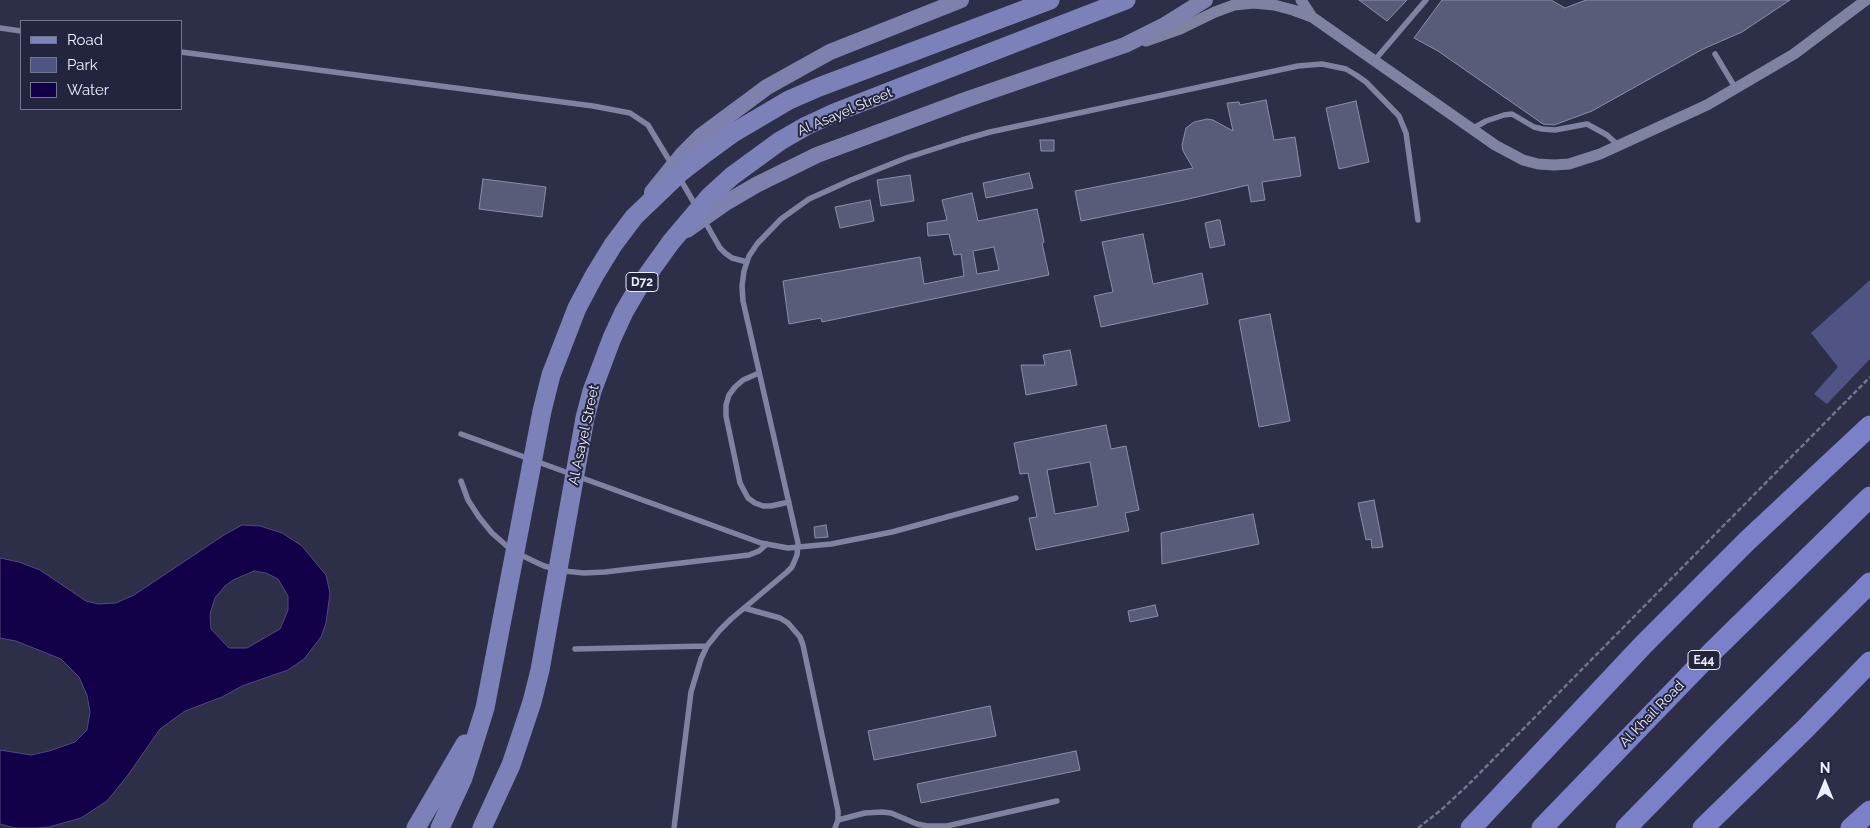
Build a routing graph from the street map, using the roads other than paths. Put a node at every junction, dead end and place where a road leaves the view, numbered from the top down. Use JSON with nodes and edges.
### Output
{"nodes":[{"id":1,"x":961,"y":0,"type":"edge"},
{"id":2,"x":1050,"y":0,"type":"edge"},
{"id":3,"x":1126,"y":0,"type":"edge"},
{"id":4,"x":1301,"y":0,"type":"edge"},
{"id":5,"x":1426,"y":0,"type":"edge"},
{"id":6,"x":1866,"y":0,"type":"edge"},
{"id":7,"x":1210,"y":6,"type":"edge"},
{"id":8,"x":1312,"y":18,"type":"junction"},
{"id":9,"x":0,"y":28,"type":"edge"},
{"id":10,"x":20,"y":31,"type":"edge"},
{"id":11,"x":182,"y":52,"type":"edge"},
{"id":12,"x":1715,"y":54,"type":"dead end"},
{"id":13,"x":1374,"y":61,"type":"junction"},
{"id":14,"x":1736,"y":89,"type":"junction"},
{"id":15,"x":1472,"y":129,"type":"junction"},
{"id":16,"x":1619,"y":146,"type":"junction"},
{"id":17,"x":634,"y":216,"type":"junction"},
{"id":18,"x":1418,"y":220,"type":"dead end"},
{"id":19,"x":671,"y":242,"type":"junction"},
{"id":20,"x":746,"y":262,"type":"junction"},
{"id":21,"x":759,"y":373,"type":"junction"},
{"id":22,"x":1870,"y":426,"type":"edge"},
{"id":23,"x":461,"y":434,"type":"dead end"},
{"id":24,"x":461,"y":481,"type":"dead end"},
{"id":25,"x":1870,"y":497,"type":"edge"},
{"id":26,"x":1016,"y":498,"type":"dead end"},
{"id":27,"x":789,"y":502,"type":"junction"},
{"id":28,"x":767,"y":544,"type":"junction"},
{"id":29,"x":798,"y":548,"type":"junction"},
{"id":30,"x":1870,"y":583,"type":"edge"},
{"id":31,"x":744,"y":608,"type":"junction"},
{"id":32,"x":707,"y":646,"type":"junction"},
{"id":33,"x":575,"y":649,"type":"dead end"},
{"id":34,"x":1870,"y":662,"type":"edge"},
{"id":35,"x":486,"y":708,"type":"junction"},
{"id":36,"x":1057,"y":801,"type":"dead end"},
{"id":37,"x":1870,"y":811,"type":"edge"},
{"id":38,"x":838,"y":820,"type":"junction"},
{"id":39,"x":416,"y":828,"type":"edge"},
{"id":40,"x":440,"y":828,"type":"edge"},
{"id":41,"x":482,"y":828,"type":"edge"},
{"id":42,"x":674,"y":828,"type":"edge"},
{"id":43,"x":835,"y":828,"type":"edge"},
{"id":44,"x":1471,"y":828,"type":"edge"},
{"id":45,"x":1542,"y":828,"type":"edge"},
{"id":46,"x":1626,"y":828,"type":"edge"},
{"id":47,"x":1703,"y":828,"type":"edge"},
{"id":48,"x":1851,"y":828,"type":"edge"}],
"edges":[{"from":1,"to":17,"type":"street"},
{"from":2,"to":17,"type":"main road"},
{"from":3,"to":19,"type":"main road","name":"Al Asayel Street","number":"D72"},
{"from":4,"to":8,"type":"street"},
{"from":5,"to":13,"type":"lane"},
{"from":6,"to":14,"type":"street"},
{"from":7,"to":8,"type":"street"},
{"from":7,"to":19,"type":"street"},
{"from":8,"to":13,"type":"street"},
{"from":9,"to":10,"type":"lane"},
{"from":11,"to":20,"type":"lane"},
{"from":12,"to":14,"type":"lane"},
{"from":13,"to":15,"type":"street"},
{"from":14,"to":16,"type":"street"},
{"from":15,"to":16,"type":"street"},
{"from":15,"to":16,"type":"lane"},
{"from":17,"to":35,"type":"main road"},
{"from":18,"to":20,"type":"lane"},
{"from":19,"to":41,"type":"main road","name":"Al Asayel Street","number":"D72"},
{"from":20,"to":21,"type":"lane"},
{"from":21,"to":27,"type":"lane"},
{"from":21,"to":27,"type":"lane"},
{"from":22,"to":44,"type":"highway"},
{"from":23,"to":28,"type":"lane"},
{"from":24,"to":28,"type":"lane"},
{"from":25,"to":45,"type":"highway","name":"Al Khail Road","number":"E44"},
{"from":26,"to":29,"type":"lane"},
{"from":27,"to":29,"type":"lane"},
{"from":28,"to":29,"type":"lane"},
{"from":29,"to":31,"type":"lane"},
{"from":30,"to":46,"type":"highway"},
{"from":31,"to":32,"type":"lane"},
{"from":31,"to":38,"type":"lane"},
{"from":32,"to":33,"type":"lane"},
{"from":32,"to":42,"type":"lane"},
{"from":34,"to":47,"type":"highway"},
{"from":35,"to":39,"type":"main road"},
{"from":35,"to":40,"type":"main road"},
{"from":36,"to":38,"type":"lane"},
{"from":37,"to":48,"type":"highway"},
{"from":38,"to":43,"type":"lane"}]}
